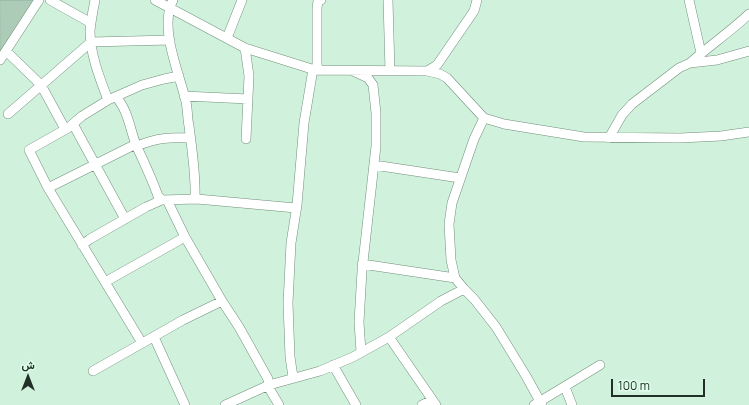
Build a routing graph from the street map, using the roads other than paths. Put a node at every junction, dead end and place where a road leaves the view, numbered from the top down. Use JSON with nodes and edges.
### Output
{"nodes":[{"id":1,"x":39,"y":0,"type":"edge"},
{"id":2,"x":50,"y":0,"type":"edge"},
{"id":3,"x":95,"y":0,"type":"edge"},
{"id":4,"x":155,"y":0,"type":"edge"},
{"id":5,"x":242,"y":0,"type":"edge"},
{"id":6,"x":321,"y":0,"type":"edge"},
{"id":7,"x":388,"y":0,"type":"edge"},
{"id":8,"x":477,"y":0,"type":"edge"},
{"id":9,"x":688,"y":0,"type":"edge"},
{"id":10,"x":171,"y":4,"type":"edge"},
{"id":11,"x":749,"y":14,"type":"edge"},
{"id":12,"x":91,"y":23,"type":"junction"},
{"id":13,"x":227,"y":38,"type":"junction"},
{"id":14,"x":170,"y":40,"type":"junction"},
{"id":15,"x":91,"y":42,"type":"junction"},
{"id":16,"x":245,"y":48,"type":"junction"},
{"id":17,"x":6,"y":50,"type":"junction"},
{"id":18,"x":749,"y":50,"type":"edge"},
{"id":19,"x":701,"y":53,"type":"junction"},
{"id":20,"x":0,"y":60,"type":"edge"},
{"id":21,"x":690,"y":63,"type":"junction"},
{"id":22,"x":316,"y":70,"type":"junction"},
{"id":23,"x":353,"y":70,"type":"junction"},
{"id":24,"x":390,"y":71,"type":"junction"},
{"id":25,"x":427,"y":71,"type":"junction"},
{"id":26,"x":179,"y":76,"type":"junction"},
{"id":27,"x":41,"y":85,"type":"junction"},
{"id":28,"x":184,"y":96,"type":"junction"},
{"id":29,"x":112,"y":98,"type":"junction"},
{"id":30,"x":248,"y":99,"type":"junction"},
{"id":31,"x":8,"y":114,"type":"dead end"},
{"id":32,"x":484,"y":118,"type":"junction"},
{"id":33,"x":69,"y":126,"type":"junction"},
{"id":34,"x":749,"y":132,"type":"edge"},
{"id":35,"x":190,"y":138,"type":"junction"},
{"id":36,"x":609,"y":138,"type":"junction"},
{"id":37,"x":246,"y":139,"type":"dead end"},
{"id":38,"x":136,"y":145,"type":"junction"},
{"id":39,"x":95,"y":164,"type":"junction"},
{"id":40,"x":374,"y":165,"type":"junction"},
{"id":41,"x":460,"y":178,"type":"junction"},
{"id":42,"x":48,"y":188,"type":"junction"},
{"id":43,"x":195,"y":199,"type":"junction"},
{"id":44,"x":165,"y":200,"type":"junction"},
{"id":45,"x":296,"y":208,"type":"junction"},
{"id":46,"x":125,"y":219,"type":"junction"},
{"id":47,"x":185,"y":237,"type":"junction"},
{"id":48,"x":82,"y":245,"type":"junction"},
{"id":49,"x":362,"y":264,"type":"junction"},
{"id":50,"x":455,"y":278,"type":"junction"},
{"id":51,"x":105,"y":282,"type":"junction"},
{"id":52,"x":464,"y":289,"type":"junction"},
{"id":53,"x":222,"y":301,"type":"junction"},
{"id":54,"x":154,"y":336,"type":"junction"},
{"id":55,"x":389,"y":337,"type":"junction"},
{"id":56,"x":142,"y":343,"type":"junction"},
{"id":57,"x":361,"y":352,"type":"junction"},
{"id":58,"x":600,"y":365,"type":"dead end"},
{"id":59,"x":333,"y":366,"type":"junction"},
{"id":60,"x":93,"y":371,"type":"dead end"},
{"id":61,"x":292,"y":377,"type":"junction"},
{"id":62,"x":268,"y":385,"type":"junction"},
{"id":63,"x":565,"y":387,"type":"junction"},
{"id":64,"x":434,"y":402,"type":"edge"},
{"id":65,"x":539,"y":403,"type":"edge"},
{"id":66,"x":185,"y":405,"type":"edge"},
{"id":67,"x":225,"y":405,"type":"edge"},
{"id":68,"x":279,"y":405,"type":"edge"},
{"id":69,"x":356,"y":405,"type":"edge"},
{"id":70,"x":422,"y":405,"type":"edge"},
{"id":71,"x":572,"y":405,"type":"edge"}],
"edges":[{"from":1,"to":17,"type":"street"},
{"from":2,"to":12,"type":"street"},
{"from":3,"to":12,"type":"street"},
{"from":4,"to":10,"type":"street"},
{"from":5,"to":13,"type":"street"},
{"from":6,"to":22,"type":"street"},
{"from":7,"to":24,"type":"street"},
{"from":8,"to":25,"type":"street"},
{"from":9,"to":19,"type":"street"},
{"from":10,"to":13,"type":"street"},
{"from":10,"to":14,"type":"street"},
{"from":11,"to":19,"type":"street"},
{"from":12,"to":15,"type":"street"},
{"from":13,"to":16,"type":"street"},
{"from":14,"to":15,"type":"street"},
{"from":14,"to":26,"type":"street"},
{"from":15,"to":27,"type":"street"},
{"from":15,"to":29,"type":"street"},
{"from":16,"to":22,"type":"street"},
{"from":16,"to":30,"type":"street"},
{"from":17,"to":20,"type":"street"},
{"from":17,"to":27,"type":"street"},
{"from":18,"to":21,"type":"street"},
{"from":19,"to":21,"type":"street"},
{"from":21,"to":36,"type":"street"},
{"from":22,"to":23,"type":"street"},
{"from":22,"to":45,"type":"street"},
{"from":23,"to":24,"type":"street"},
{"from":23,"to":40,"type":"street"},
{"from":24,"to":25,"type":"street"},
{"from":25,"to":32,"type":"street"},
{"from":26,"to":28,"type":"street"},
{"from":26,"to":29,"type":"street"},
{"from":27,"to":31,"type":"street"},
{"from":27,"to":33,"type":"street"},
{"from":28,"to":30,"type":"street"},
{"from":28,"to":35,"type":"street"},
{"from":29,"to":33,"type":"street"},
{"from":29,"to":38,"type":"street"},
{"from":30,"to":37,"type":"street"},
{"from":32,"to":36,"type":"street"},
{"from":32,"to":41,"type":"street"},
{"from":33,"to":39,"type":"street"},
{"from":33,"to":42,"type":"street"},
{"from":34,"to":36,"type":"street"},
{"from":35,"to":38,"type":"street"},
{"from":35,"to":43,"type":"street"},
{"from":38,"to":39,"type":"street"},
{"from":38,"to":44,"type":"street"},
{"from":39,"to":42,"type":"street"},
{"from":39,"to":46,"type":"street"},
{"from":40,"to":41,"type":"street"},
{"from":40,"to":49,"type":"street"},
{"from":41,"to":50,"type":"street"},
{"from":42,"to":48,"type":"street"},
{"from":43,"to":44,"type":"street"},
{"from":43,"to":45,"type":"street"},
{"from":44,"to":46,"type":"street"},
{"from":44,"to":47,"type":"street"},
{"from":45,"to":61,"type":"street"},
{"from":46,"to":48,"type":"street"},
{"from":47,"to":51,"type":"street"},
{"from":47,"to":53,"type":"street"},
{"from":48,"to":51,"type":"street"},
{"from":49,"to":50,"type":"street"},
{"from":49,"to":57,"type":"street"},
{"from":50,"to":52,"type":"street"},
{"from":51,"to":56,"type":"street"},
{"from":52,"to":55,"type":"street"},
{"from":52,"to":65,"type":"street"},
{"from":53,"to":54,"type":"street"},
{"from":53,"to":62,"type":"street"},
{"from":54,"to":56,"type":"street"},
{"from":54,"to":66,"type":"street"},
{"from":55,"to":57,"type":"street"},
{"from":55,"to":64,"type":"street"},
{"from":56,"to":60,"type":"street"},
{"from":57,"to":59,"type":"street"},
{"from":58,"to":63,"type":"street"},
{"from":59,"to":61,"type":"street"},
{"from":59,"to":69,"type":"street"},
{"from":61,"to":62,"type":"street"},
{"from":62,"to":67,"type":"street"},
{"from":62,"to":68,"type":"street"},
{"from":63,"to":65,"type":"street"},
{"from":63,"to":71,"type":"street"},
{"from":64,"to":70,"type":"street"}]}
